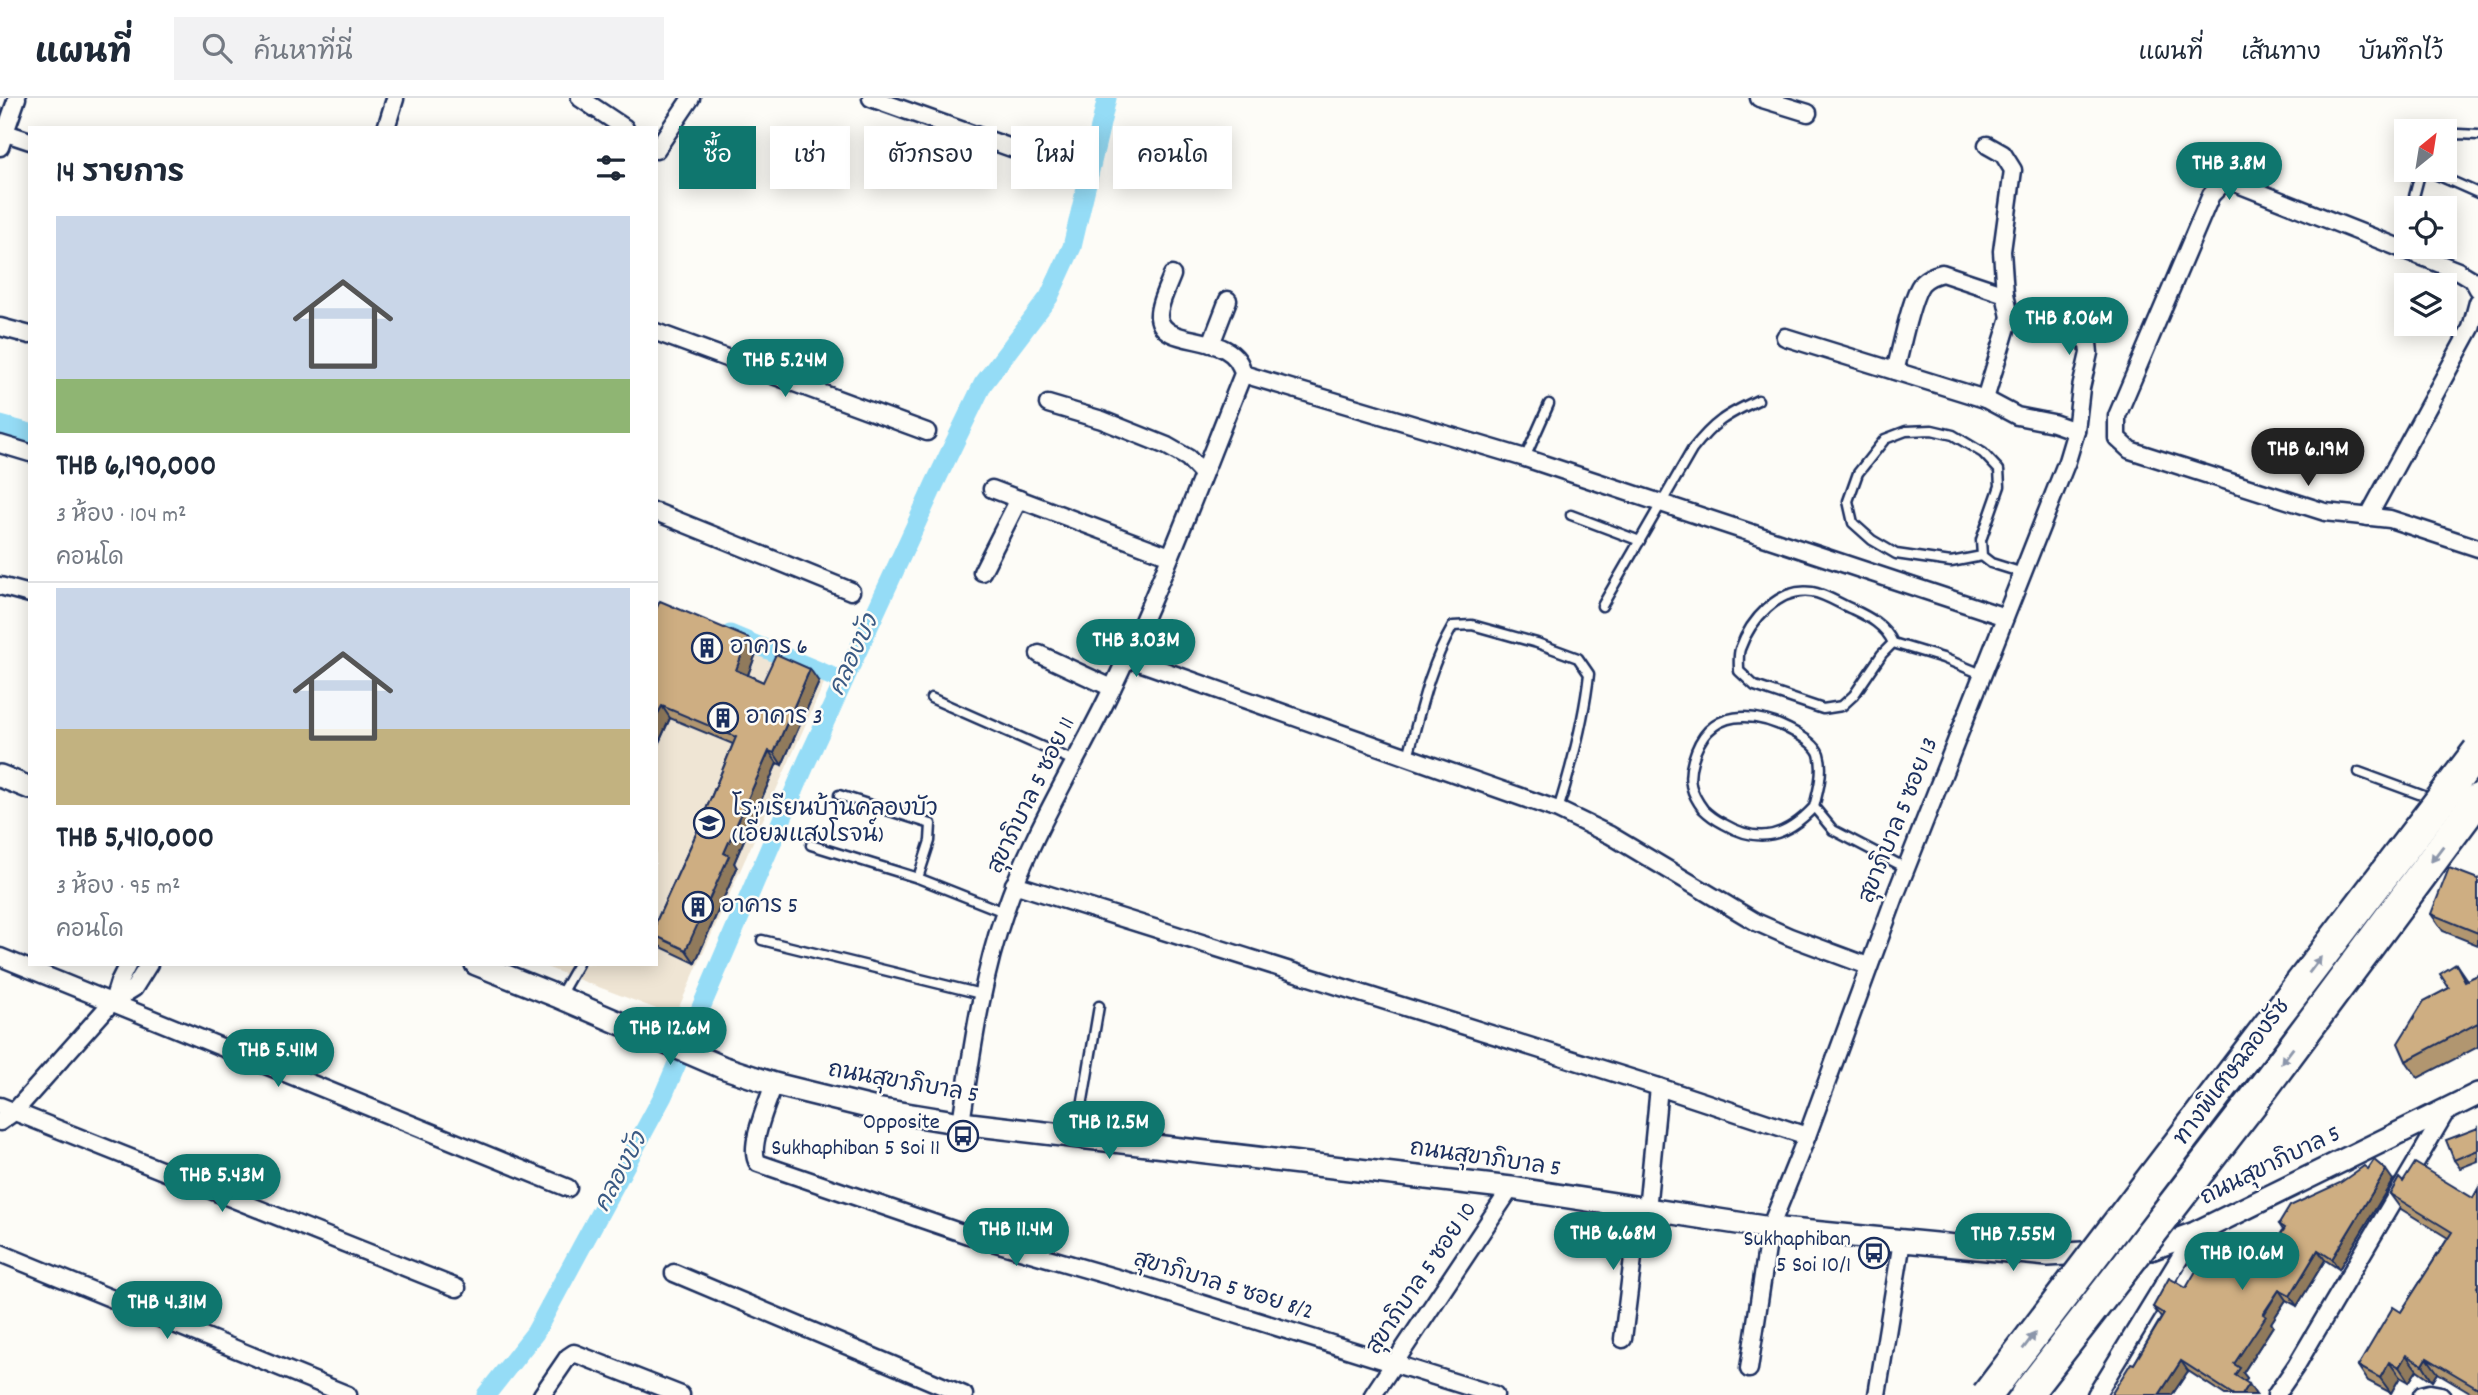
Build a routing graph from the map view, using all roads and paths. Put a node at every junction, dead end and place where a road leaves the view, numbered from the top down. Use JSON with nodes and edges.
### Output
{"nodes":[{"id":1,"x":17,"y":98,"type":"edge"},
{"id":2,"x":394,"y":98,"type":"edge"},
{"id":3,"x":580,"y":98,"type":"edge"},
{"id":4,"x":691,"y":98,"type":"edge"},
{"id":5,"x":871,"y":98,"type":"edge"},
{"id":6,"x":1759,"y":98,"type":"edge"},
{"id":7,"x":1808,"y":113,"type":"dead end"},
{"id":8,"x":387,"y":126,"type":"edge"},
{"id":9,"x":622,"y":126,"type":"edge"},
{"id":10,"x":2478,"y":135,"type":"edge"},
{"id":11,"x":2,"y":136,"type":"edge"},
{"id":12,"x":2457,"y":136,"type":"edge"},
{"id":13,"x":28,"y":141,"type":"edge"},
{"id":14,"x":1987,"y":145,"type":"dead end"},
{"id":15,"x":658,"y":148,"type":"edge"},
{"id":16,"x":1011,"y":148,"type":"edge"},
{"id":17,"x":2453,"y":182,"type":"edge"},
{"id":18,"x":2478,"y":193,"type":"edge"},
{"id":19,"x":1172,"y":275,"type":"dead end"},
{"id":20,"x":2478,"y":289,"type":"edge"},
{"id":21,"x":2005,"y":294,"type":"junction"},
{"id":22,"x":1228,"y":300,"type":"dead end"},
{"id":23,"x":2478,"y":302,"type":"edge"},
{"id":24,"x":2010,"y":317,"type":"junction"},
{"id":25,"x":0,"y":327,"type":"edge"},
{"id":26,"x":658,"y":333,"type":"edge"},
{"id":27,"x":28,"y":334,"type":"edge"},
{"id":28,"x":1784,"y":337,"type":"dead end"},
{"id":29,"x":1211,"y":344,"type":"junction"},
{"id":30,"x":1895,"y":371,"type":"junction"},
{"id":31,"x":1243,"y":374,"type":"junction"},
{"id":32,"x":1984,"y":399,"type":"junction"},
{"id":33,"x":1758,"y":400,"type":"dead end"},
{"id":34,"x":1048,"y":404,"type":"dead end"},
{"id":35,"x":1549,"y":404,"type":"dead end"},
{"id":36,"x":2076,"y":431,"type":"junction"},
{"id":37,"x":927,"y":432,"type":"dead end"},
{"id":38,"x":0,"y":444,"type":"edge"},
{"id":39,"x":28,"y":452,"type":"edge"},
{"id":40,"x":1525,"y":458,"type":"junction"},
{"id":41,"x":1203,"y":474,"type":"junction"},
{"id":42,"x":992,"y":489,"type":"dead end"},
{"id":43,"x":1019,"y":499,"type":"junction"},
{"id":44,"x":1661,"y":502,"type":"junction"},
{"id":45,"x":658,"y":513,"type":"edge"},
{"id":46,"x":1571,"y":515,"type":"dead end"},
{"id":47,"x":2368,"y":517,"type":"junction"},
{"id":48,"x":1640,"y":541,"type":"junction"},
{"id":49,"x":2478,"y":548,"type":"edge"},
{"id":50,"x":1170,"y":556,"type":"junction"},
{"id":51,"x":1982,"y":556,"type":"junction"},
{"id":52,"x":982,"y":572,"type":"dead end"},
{"id":53,"x":2023,"y":573,"type":"junction"},
{"id":54,"x":0,"y":586,"type":"edge"},
{"id":55,"x":851,"y":591,"type":"dead end"},
{"id":56,"x":28,"y":593,"type":"edge"},
{"id":57,"x":1602,"y":606,"type":"dead end"},
{"id":58,"x":2005,"y":617,"type":"junction"},
{"id":59,"x":1893,"y":643,"type":"junction"},
{"id":60,"x":1039,"y":654,"type":"dead end"},
{"id":61,"x":1125,"y":657,"type":"junction"},
{"id":62,"x":1984,"y":675,"type":"junction"},
{"id":63,"x":1112,"y":688,"type":"junction"},
{"id":64,"x":931,"y":698,"type":"dead end"},
{"id":65,"x":2478,"y":751,"type":"edge"},
{"id":66,"x":1408,"y":757,"type":"junction"},
{"id":67,"x":1074,"y":761,"type":"junction"},
{"id":68,"x":2359,"y":772,"type":"dead end"},
{"id":69,"x":0,"y":776,"type":"edge"},
{"id":70,"x":28,"y":787,"type":"edge"},
{"id":71,"x":839,"y":795,"type":"dead end"},
{"id":72,"x":2478,"y":799,"type":"edge"},
{"id":73,"x":1814,"y":807,"type":"junction"},
{"id":74,"x":1558,"y":810,"type":"junction"},
{"id":75,"x":2478,"y":816,"type":"edge"},
{"id":76,"x":811,"y":845,"type":"dead end"},
{"id":77,"x":1906,"y":868,"type":"junction"},
{"id":78,"x":918,"y":878,"type":"junction"},
{"id":79,"x":1014,"y":884,"type":"junction"},
{"id":80,"x":1004,"y":912,"type":"junction"},
{"id":81,"x":762,"y":940,"type":"dead end"},
{"id":82,"x":0,"y":957,"type":"edge"},
{"id":83,"x":127,"y":966,"type":"edge"},
{"id":84,"x":148,"y":966,"type":"edge"},
{"id":85,"x":481,"y":966,"type":"edge"},
{"id":86,"x":577,"y":966,"type":"edge"},
{"id":87,"x":1868,"y":967,"type":"junction"},
{"id":88,"x":981,"y":994,"type":"junction"},
{"id":89,"x":559,"y":997,"type":"junction"},
{"id":90,"x":113,"y":1001,"type":"junction"},
{"id":91,"x":1099,"y":1006,"type":"dead end"},
{"id":92,"x":774,"y":1084,"type":"junction"},
{"id":93,"x":1660,"y":1087,"type":"junction"},
{"id":94,"x":2478,"y":1094,"type":"edge"},
{"id":95,"x":7,"y":1109,"type":"edge"},
{"id":96,"x":2447,"y":1110,"type":"junction"},
{"id":97,"x":0,"y":1122,"type":"edge"},
{"id":98,"x":961,"y":1123,"type":"junction"},
{"id":99,"x":1077,"y":1136,"type":"junction"},
{"id":100,"x":1807,"y":1136,"type":"junction"},
{"id":101,"x":568,"y":1188,"type":"dead end"},
{"id":102,"x":1511,"y":1188,"type":"junction"},
{"id":103,"x":1643,"y":1209,"type":"junction"},
{"id":104,"x":1770,"y":1228,"type":"junction"},
{"id":105,"x":2195,"y":1233,"type":"junction"},
{"id":106,"x":1902,"y":1241,"type":"junction"},
{"id":107,"x":0,"y":1253,"type":"edge"},
{"id":108,"x":674,"y":1273,"type":"dead end"},
{"id":109,"x":457,"y":1288,"type":"dead end"},
{"id":110,"x":1623,"y":1339,"type":"dead end"},
{"id":111,"x":1394,"y":1364,"type":"junction"},
{"id":112,"x":1749,"y":1369,"type":"dead end"},
{"id":113,"x":348,"y":1395,"type":"edge"},
{"id":114,"x":542,"y":1395,"type":"edge"},
{"id":115,"x":681,"y":1395,"type":"edge"},
{"id":116,"x":964,"y":1395,"type":"edge"},
{"id":117,"x":1373,"y":1395,"type":"edge"},
{"id":118,"x":1495,"y":1395,"type":"edge"},
{"id":119,"x":1877,"y":1395,"type":"edge"},
{"id":120,"x":1987,"y":1395,"type":"edge"},
{"id":121,"x":2026,"y":1395,"type":"edge"},
{"id":122,"x":2096,"y":1395,"type":"edge"},
{"id":123,"x":2276,"y":1395,"type":"edge"},
{"id":124,"x":2422,"y":1395,"type":"edge"},
{"id":125,"x":2441,"y":1395,"type":"edge"}],
"edges":[{"from":1,"to":11,"type":"street"},
{"from":2,"to":8,"type":"street"},
{"from":3,"to":9,"type":"street"},
{"from":4,"to":15,"type":"street"},
{"from":5,"to":16,"type":"street"},
{"from":6,"to":7,"type":"street"},
{"from":10,"to":12,"type":"lane"},
{"from":11,"to":13,"type":"street"},
{"from":14,"to":21,"type":"street"},
{"from":17,"to":18,"type":"lane"},
{"from":19,"to":29,"type":"street"},
{"from":20,"to":47,"type":"street"},
{"from":21,"to":24,"type":"street"},
{"from":21,"to":30,"type":"street"},
{"from":22,"to":29,"type":"street"},
{"from":23,"to":47,"type":"street"},
{"from":24,"to":32,"type":"street"},
{"from":24,"to":36,"type":"street","name":"สุขาภิบาล 5 ซอย 13"},
{"from":25,"to":27,"type":"street"},
{"from":26,"to":37,"type":"street"},
{"from":28,"to":30,"type":"street"},
{"from":29,"to":31,"type":"street"},
{"from":30,"to":32,"type":"street"},
{"from":31,"to":40,"type":"street"},
{"from":31,"to":41,"type":"street","name":"สุขาภิบาล 5 ซอย 11"},
{"from":32,"to":36,"type":"street"},
{"from":33,"to":44,"type":"lane"},
{"from":34,"to":41,"type":"street"},
{"from":35,"to":40,"type":"lane"},
{"from":36,"to":53,"type":"street","name":"สุขาภิบาล 5 ซอย 13"},
{"from":38,"to":39,"type":"street"},
{"from":40,"to":44,"type":"street"},
{"from":41,"to":50,"type":"street","name":"สุขาภิบาล 5 ซอย 11"},
{"from":42,"to":43,"type":"street"},
{"from":43,"to":50,"type":"street"},
{"from":43,"to":52,"type":"street"},
{"from":44,"to":48,"type":"lane"},
{"from":44,"to":58,"type":"street"},
{"from":45,"to":55,"type":"street"},
{"from":46,"to":48,"type":"lane"},
{"from":47,"to":49,"type":"street"},
{"from":48,"to":57,"type":"lane"},
{"from":50,"to":61,"type":"street","name":"สุขาภิบาล 5 ซอย 11"},
{"from":51,"to":51,"type":"lane"},
{"from":51,"to":53,"type":"lane"},
{"from":53,"to":58,"type":"street","name":"สุขาภิบาล 5 ซอย 13"},
{"from":54,"to":56,"type":"street"},
{"from":58,"to":62,"type":"street","name":"สุขาภิบาล 5 ซอย 13"},
{"from":59,"to":59,"type":"lane"},
{"from":59,"to":62,"type":"lane"},
{"from":60,"to":63,"type":"street"},
{"from":61,"to":63,"type":"street","name":"สุขาภิบาล 5 ซอย 11"},
{"from":61,"to":66,"type":"street"},
{"from":62,"to":77,"type":"street","name":"สุขาภิบาล 5 ซอย 13"},
{"from":63,"to":67,"type":"street","name":"สุขาภิบาล 5 ซอย 11"},
{"from":64,"to":67,"type":"lane"},
{"from":120,"to":65,"type":"highway","name":"ทางพิเศษฉลองรัช","one_way":true,"bridge":true},
{"from":66,"to":74,"type":"street"},
{"from":66,"to":74,"type":"lane"},
{"from":67,"to":79,"type":"street","name":"สุขาภิบาล 5 ซอย 11"},
{"from":68,"to":75,"type":"lane"},
{"from":69,"to":70,"type":"street"},
{"from":71,"to":78,"type":"lane"},
{"from":72,"to":121,"type":"highway","name":"ทางพิเศษฉลองรัช","one_way":true,"bridge":true},
{"from":73,"to":73,"type":"lane"},
{"from":73,"to":77,"type":"lane"},
{"from":74,"to":87,"type":"street"},
{"from":76,"to":78,"type":"lane"},
{"from":77,"to":87,"type":"street","name":"สุขาภิบาล 5 ซอย 13"},
{"from":78,"to":80,"type":"lane"},
{"from":79,"to":80,"type":"street","name":"สุขาภิบาล 5 ซอย 11"},
{"from":79,"to":93,"type":"street"},
{"from":80,"to":88,"type":"street","name":"สุขาภิบาล 5 ซอย 11"},
{"from":81,"to":88,"type":"lane"},
{"from":82,"to":90,"type":"street"},
{"from":83,"to":90,"type":"street"},
{"from":84,"to":90,"type":"street"},
{"from":85,"to":89,"type":"street","name":"ถนนสุขาภิบาล 5"},
{"from":86,"to":89,"type":"lane"},
{"from":87,"to":100,"type":"street","name":"สุขาภิบาล 5 ซอย 13"},
{"from":88,"to":98,"type":"street","name":"สุขาภิบาล 5 ซอย 11"},
{"from":89,"to":92,"type":"street","name":"ถนนสุขาภิบาล 5"},
{"from":90,"to":95,"type":"street"},
{"from":90,"to":101,"type":"street"},
{"from":91,"to":99,"type":"lane"},
{"from":92,"to":98,"type":"street","name":"ถนนสุขาภิบาล 5"},
{"from":92,"to":111,"type":"street","name":"สุขาภิบาล 5 ซอย 8/2"},
{"from":93,"to":100,"type":"street"},
{"from":93,"to":103,"type":"street"},
{"from":94,"to":96,"type":"street","name":"ถนนสุขาภิบาล 5"},
{"from":95,"to":97,"type":"street"},
{"from":95,"to":109,"type":"street"},
{"from":96,"to":105,"type":"street","name":"ถนนสุขาภิบาล 5"},
{"from":96,"to":123,"type":"street"},
{"from":98,"to":99,"type":"street","name":"ถนนสุขาภิบาล 5"},
{"from":99,"to":102,"type":"street","name":"ถนนสุขาภิบาล 5"},
{"from":100,"to":104,"type":"street","name":"สุขาภิบาล 5 ซอย 13"},
{"from":102,"to":103,"type":"street","name":"ถนนสุขาภิบาล 5"},
{"from":102,"to":111,"type":"street","name":"สุขาภิบาล 5 ซอย 10"},
{"from":103,"to":104,"type":"street","name":"ถนนสุขาภิบาล 5"},
{"from":103,"to":110,"type":"street"},
{"from":104,"to":106,"type":"street","name":"ถนนสุขาภิบาล 5"},
{"from":104,"to":112,"type":"street","name":"สุขาภิบาล 5 ซอย 13"},
{"from":105,"to":106,"type":"street","name":"ถนนสุขาภิบาล 5"},
{"from":105,"to":122,"type":"street"},
{"from":106,"to":119,"type":"street"},
{"from":107,"to":113,"type":"street"},
{"from":108,"to":116,"type":"street"},
{"from":111,"to":117,"type":"street","name":"สุขาภิบาล 5 ซอย 10"},
{"from":111,"to":118,"type":"street"},
{"from":114,"to":115,"type":"street"},
{"from":124,"to":125,"type":"street"}]}
